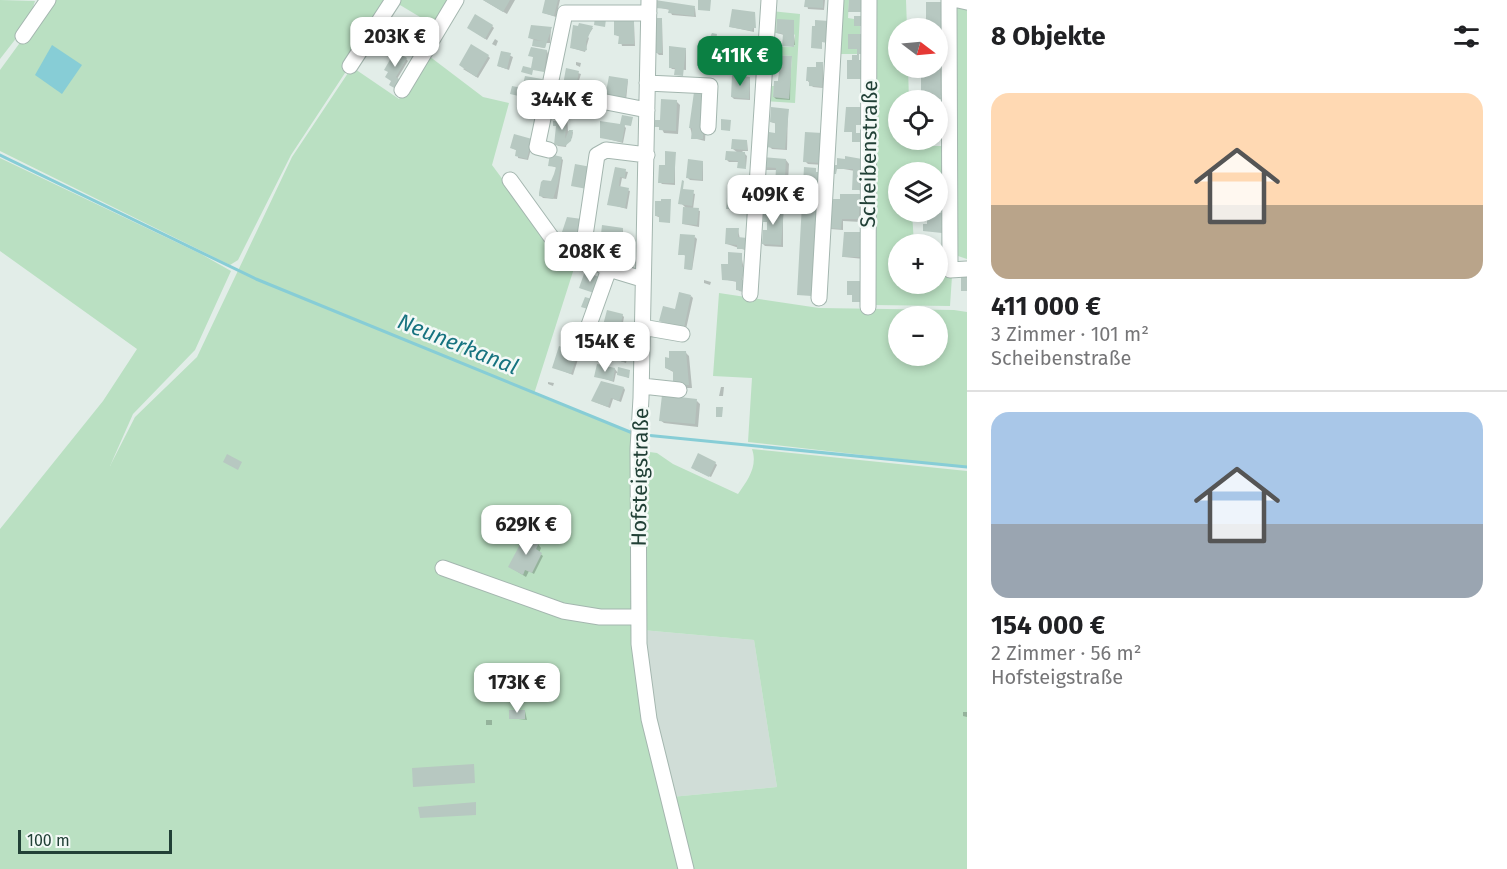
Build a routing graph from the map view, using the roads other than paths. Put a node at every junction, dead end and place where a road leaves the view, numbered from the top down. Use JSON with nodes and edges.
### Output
{"nodes":[{"id":1,"x":48,"y":0,"type":"edge"},
{"id":2,"x":393,"y":0,"type":"edge"},
{"id":3,"x":456,"y":0,"type":"edge"},
{"id":4,"x":769,"y":0,"type":"edge"},
{"id":5,"x":836,"y":0,"type":"edge"},
{"id":6,"x":869,"y":0,"type":"edge"},
{"id":7,"x":949,"y":0,"type":"edge"},
{"id":8,"x":958,"y":0,"type":"edge"},
{"id":9,"x":967,"y":2,"type":"edge"},
{"id":10,"x":566,"y":6,"type":"edge"},
{"id":11,"x":649,"y":7,"type":"edge"},
{"id":12,"x":22,"y":36,"type":"dead end"},
{"id":13,"x":350,"y":66,"type":"dead end"},
{"id":14,"x":647,"y":83,"type":"junction"},
{"id":15,"x":402,"y":90,"type":"dead end"},
{"id":16,"x":601,"y":101,"type":"dead end"},
{"id":17,"x":647,"y":110,"type":"junction"},
{"id":18,"x":708,"y":127,"type":"dead end"},
{"id":19,"x":549,"y":150,"type":"dead end"},
{"id":20,"x":646,"y":155,"type":"junction"},
{"id":21,"x":510,"y":180,"type":"dead end"},
{"id":22,"x":582,"y":256,"type":"junction"},
{"id":23,"x":609,"y":269,"type":"junction"},
{"id":24,"x":967,"y":269,"type":"edge"},
{"id":25,"x":642,"y":279,"type":"junction"},
{"id":26,"x":750,"y":294,"type":"dead end"},
{"id":27,"x":819,"y":298,"type":"dead end"},
{"id":28,"x":868,"y":307,"type":"dead end"},
{"id":29,"x":642,"y":327,"type":"junction"},
{"id":30,"x":682,"y":334,"type":"dead end"},
{"id":31,"x":580,"y":351,"type":"dead end"},
{"id":32,"x":642,"y":386,"type":"junction"},
{"id":33,"x":679,"y":390,"type":"dead end"},
{"id":34,"x":443,"y":568,"type":"dead end"},
{"id":35,"x":637,"y":617,"type":"junction"},
{"id":36,"x":686,"y":869,"type":"edge"}],
"edges":[{"from":1,"to":12,"type":"street"},
{"from":2,"to":13,"type":"street"},
{"from":3,"to":15,"type":"street"},
{"from":4,"to":26,"type":"street"},
{"from":5,"to":27,"type":"street","name":"Scheibenstraße"},
{"from":6,"to":28,"type":"street","name":"Scheibenstraße"},
{"from":7,"to":24,"type":"street"},
{"from":8,"to":9,"type":"street"},
{"from":10,"to":11,"type":"street","name":"Hofsteigstraße"},
{"from":10,"to":19,"type":"street","name":"Hofsteigstraße"},
{"from":11,"to":14,"type":"street","name":"Hofsteigstraße"},
{"from":14,"to":17,"type":"street","name":"Hofsteigstraße"},
{"from":14,"to":18,"type":"street"},
{"from":16,"to":17,"type":"street"},
{"from":17,"to":20,"type":"street","name":"Hofsteigstraße"},
{"from":20,"to":22,"type":"street"},
{"from":20,"to":25,"type":"street","name":"Hofsteigstraße"},
{"from":21,"to":22,"type":"street"},
{"from":22,"to":23,"type":"street"},
{"from":23,"to":25,"type":"street"},
{"from":23,"to":31,"type":"street"},
{"from":25,"to":29,"type":"street","name":"Hofsteigstraße"},
{"from":29,"to":30,"type":"street"},
{"from":29,"to":32,"type":"street","name":"Hofsteigstraße"},
{"from":32,"to":33,"type":"street"},
{"from":32,"to":35,"type":"street","name":"Hofsteigstraße"},
{"from":34,"to":35,"type":"street"},
{"from":35,"to":36,"type":"street","name":"Hofsteigstraße"}]}
